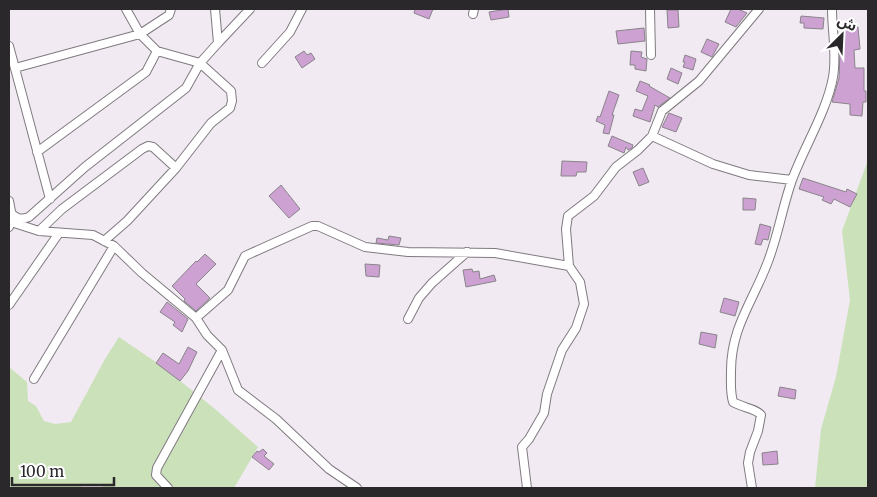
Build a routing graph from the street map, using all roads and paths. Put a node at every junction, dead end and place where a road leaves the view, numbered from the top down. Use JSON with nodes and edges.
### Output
{"nodes":[{"id":1,"x":126,"y":9,"type":"edge"},
{"id":2,"x":171,"y":9,"type":"edge"},
{"id":3,"x":215,"y":9,"type":"edge"},
{"id":4,"x":250,"y":9,"type":"edge"},
{"id":5,"x":302,"y":9,"type":"edge"},
{"id":6,"x":650,"y":9,"type":"edge"},
{"id":7,"x":759,"y":9,"type":"edge"},
{"id":8,"x":832,"y":9,"type":"edge"},
{"id":9,"x":140,"y":34,"type":"junction"},
{"id":10,"x":218,"y":43,"type":"junction"},
{"id":11,"x":9,"y":46,"type":"edge"},
{"id":12,"x":157,"y":51,"type":"junction"},
{"id":13,"x":651,"y":55,"type":"dead end"},
{"id":14,"x":200,"y":63,"type":"junction"},
{"id":15,"x":262,"y":63,"type":"dead end"},
{"id":16,"x":14,"y":68,"type":"junction"},
{"id":17,"x":652,"y":136,"type":"junction"},
{"id":18,"x":37,"y":152,"type":"junction"},
{"id":19,"x":176,"y":168,"type":"junction"},
{"id":20,"x":792,"y":180,"type":"junction"},
{"id":21,"x":50,"y":199,"type":"junction"},
{"id":22,"x":9,"y":201,"type":"edge"},
{"id":23,"x":12,"y":213,"type":"junction"},
{"id":24,"x":10,"y":225,"type":"edge"},
{"id":25,"x":39,"y":231,"type":"junction"},
{"id":26,"x":59,"y":233,"type":"junction"},
{"id":27,"x":104,"y":241,"type":"junction"},
{"id":28,"x":114,"y":246,"type":"junction"},
{"id":29,"x":467,"y":252,"type":"junction"},
{"id":30,"x":569,"y":266,"type":"junction"},
{"id":31,"x":9,"y":305,"type":"edge"},
{"id":32,"x":196,"y":318,"type":"junction"},
{"id":33,"x":408,"y":319,"type":"dead end"},
{"id":34,"x":222,"y":350,"type":"junction"},
{"id":35,"x":34,"y":379,"type":"dead end"},
{"id":36,"x":168,"y":488,"type":"edge"},
{"id":37,"x":357,"y":488,"type":"edge"},
{"id":38,"x":527,"y":488,"type":"edge"},
{"id":39,"x":752,"y":488,"type":"edge"}],
"edges":[{"from":1,"to":9,"type":"street"},
{"from":2,"to":9,"type":"street"},
{"from":3,"to":10,"type":"street"},
{"from":4,"to":10,"type":"street"},
{"from":5,"to":15,"type":"street"},
{"from":6,"to":13,"type":"street"},
{"from":7,"to":17,"type":"street"},
{"from":8,"to":20,"type":"street"},
{"from":9,"to":12,"type":"street"},
{"from":9,"to":16,"type":"street"},
{"from":10,"to":14,"type":"street"},
{"from":11,"to":16,"type":"street"},
{"from":12,"to":14,"type":"street"},
{"from":12,"to":18,"type":"street"},
{"from":14,"to":19,"type":"street"},
{"from":14,"to":21,"type":"street"},
{"from":16,"to":18,"type":"street"},
{"from":17,"to":20,"type":"street"},
{"from":17,"to":30,"type":"street"},
{"from":18,"to":21,"type":"street"},
{"from":19,"to":25,"type":"street"},
{"from":19,"to":27,"type":"street"},
{"from":20,"to":39,"type":"street"},
{"from":21,"to":23,"type":"street"},
{"from":22,"to":23,"type":"street"},
{"from":23,"to":24,"type":"street"},
{"from":24,"to":25,"type":"street"},
{"from":25,"to":26,"type":"street"},
{"from":26,"to":27,"type":"street"},
{"from":26,"to":31,"type":"street"},
{"from":27,"to":28,"type":"street"},
{"from":28,"to":32,"type":"street"},
{"from":28,"to":35,"type":"street"},
{"from":29,"to":30,"type":"street"},
{"from":29,"to":32,"type":"street"},
{"from":29,"to":33,"type":"street"},
{"from":30,"to":38,"type":"street"},
{"from":32,"to":34,"type":"street"},
{"from":34,"to":36,"type":"street"},
{"from":34,"to":37,"type":"street"}]}
